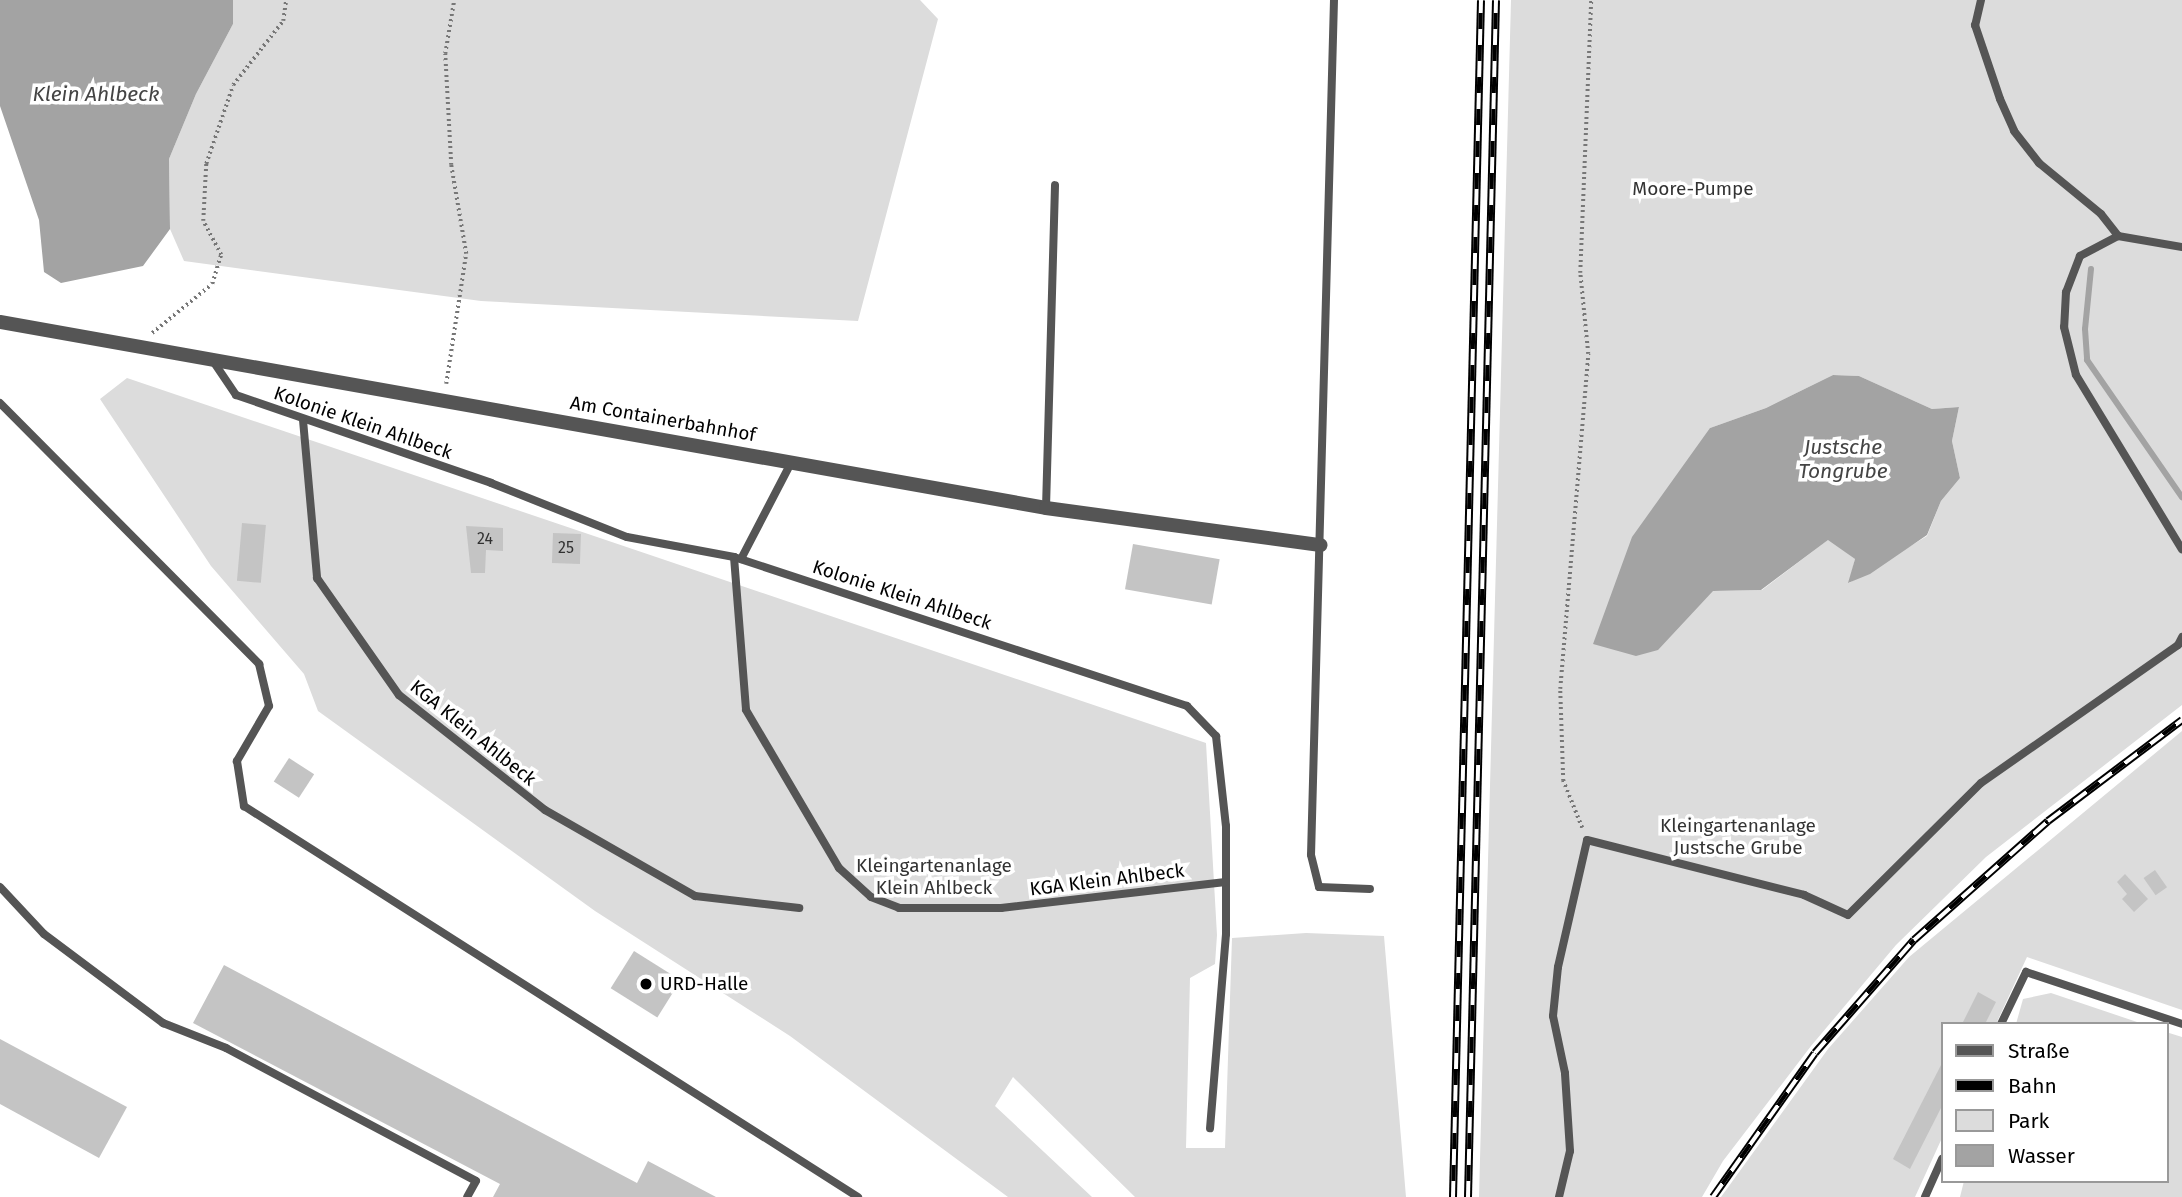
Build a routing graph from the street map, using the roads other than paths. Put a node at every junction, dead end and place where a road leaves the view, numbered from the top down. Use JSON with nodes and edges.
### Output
{"nodes":[{"id":1,"x":1334,"y":0,"type":"edge"},
{"id":2,"x":1981,"y":0,"type":"edge"},
{"id":3,"x":1055,"y":185,"type":"dead end"},
{"id":4,"x":2118,"y":236,"type":"junction"},
{"id":5,"x":2182,"y":247,"type":"edge"},
{"id":6,"x":0,"y":322,"type":"edge"},
{"id":7,"x":211,"y":359,"type":"junction"},
{"id":8,"x":0,"y":402,"type":"edge"},
{"id":9,"x":303,"y":420,"type":"junction"},
{"id":10,"x":792,"y":461,"type":"junction"},
{"id":11,"x":1046,"y":508,"type":"junction"},
{"id":12,"x":1321,"y":545,"type":"junction"},
{"id":13,"x":2182,"y":550,"type":"edge"},
{"id":14,"x":738,"y":558,"type":"junction"},
{"id":15,"x":2182,"y":637,"type":"edge"},
{"id":16,"x":1226,"y":882,"type":"junction"},
{"id":17,"x":0,"y":887,"type":"edge"},
{"id":18,"x":1370,"y":888,"type":"dead end"},
{"id":19,"x":799,"y":908,"type":"dead end"},
{"id":20,"x":2002,"y":1022,"type":"edge"},
{"id":21,"x":2182,"y":1024,"type":"edge"},
{"id":22,"x":1210,"y":1128,"type":"dead end"},
{"id":23,"x":1940,"y":1163,"type":"edge"},
{"id":24,"x":467,"y":1197,"type":"edge"},
{"id":25,"x":858,"y":1197,"type":"edge"},
{"id":26,"x":1559,"y":1197,"type":"edge"},
{"id":27,"x":1925,"y":1197,"type":"edge"}],
"edges":[{"from":1,"to":12,"type":"lane"},
{"from":2,"to":4,"type":"lane"},
{"from":3,"to":11,"type":"lane"},
{"from":4,"to":5,"type":"lane"},
{"from":4,"to":13,"type":"lane"},
{"from":6,"to":7,"type":"street","name":"Am Containerbahnhof"},
{"from":7,"to":9,"type":"lane","name":"Kolonie Klein Ahlbeck"},
{"from":7,"to":10,"type":"street","name":"Am Containerbahnhof"},
{"from":8,"to":25,"type":"lane"},
{"from":9,"to":14,"type":"lane","name":"Kolonie Klein Ahlbeck"},
{"from":9,"to":19,"type":"lane","name":"KGA Klein Ahlbeck"},
{"from":10,"to":11,"type":"street","name":"Am Containerbahnhof"},
{"from":10,"to":14,"type":"lane"},
{"from":11,"to":12,"type":"street","name":"Am Containerbahnhof"},
{"from":12,"to":18,"type":"lane"},
{"from":14,"to":16,"type":"lane","name":"Kolonie Klein Ahlbeck"},
{"from":14,"to":16,"type":"lane","name":"KGA Klein Ahlbeck"},
{"from":15,"to":26,"type":"lane"},
{"from":16,"to":22,"type":"lane","name":"Kolonie Klein Ahlbeck"},
{"from":17,"to":24,"type":"lane"},
{"from":20,"to":21,"type":"lane"},
{"from":23,"to":27,"type":"lane"}]}
